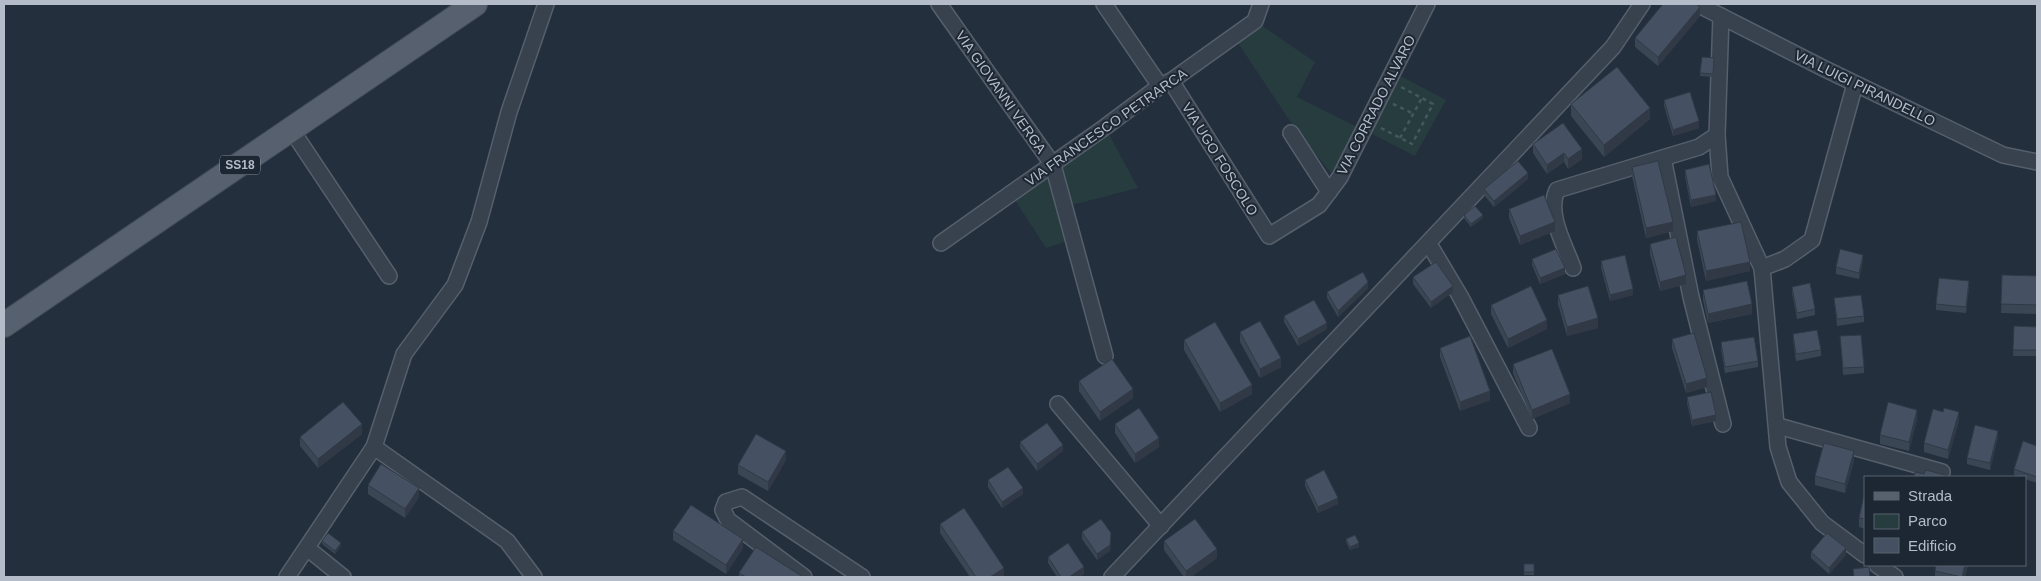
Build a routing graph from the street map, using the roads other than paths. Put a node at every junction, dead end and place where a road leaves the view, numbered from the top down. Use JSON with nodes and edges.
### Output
{"nodes":[{"id":1,"x":475,"y":4,"type":"edge"},
{"id":2,"x":546,"y":4,"type":"edge"},
{"id":3,"x":939,"y":4,"type":"edge"},
{"id":4,"x":1104,"y":4,"type":"edge"},
{"id":5,"x":1262,"y":4,"type":"edge"},
{"id":6,"x":1427,"y":4,"type":"edge"},
{"id":7,"x":1642,"y":4,"type":"edge"},
{"id":8,"x":1697,"y":4,"type":"edge"},
{"id":9,"x":1721,"y":16,"type":"junction"},
{"id":10,"x":1165,"y":84,"type":"junction"},
{"id":11,"x":1855,"y":84,"type":"junction"},
{"id":12,"x":291,"y":130,"type":"junction"},
{"id":13,"x":1291,"y":133,"type":"dead end"},
{"id":14,"x":1716,"y":135,"type":"junction"},
{"id":15,"x":1663,"y":158,"type":"junction"},
{"id":16,"x":2037,"y":162,"type":"edge"},
{"id":17,"x":1052,"y":165,"type":"junction"},
{"id":18,"x":1329,"y":192,"type":"junction"},
{"id":19,"x":1269,"y":236,"type":"joint"},
{"id":20,"x":941,"y":243,"type":"dead end"},
{"id":21,"x":1429,"y":244,"type":"junction"},
{"id":22,"x":1573,"y":268,"type":"dead end"},
{"id":23,"x":1762,"y":268,"type":"junction"},
{"id":24,"x":389,"y":276,"type":"dead end"},
{"id":25,"x":4,"y":326,"type":"edge"},
{"id":26,"x":1105,"y":356,"type":"dead end"},
{"id":27,"x":1058,"y":404,"type":"dead end"},
{"id":28,"x":1724,"y":424,"type":"dead end"},
{"id":29,"x":1778,"y":426,"type":"junction"},
{"id":30,"x":1529,"y":428,"type":"dead end"},
{"id":31,"x":374,"y":447,"type":"junction"},
{"id":32,"x":1942,"y":472,"type":"edge"},
{"id":33,"x":1161,"y":526,"type":"junction"},
{"id":34,"x":307,"y":548,"type":"junction"},
{"id":35,"x":1864,"y":554,"type":"edge"},
{"id":36,"x":1878,"y":566,"type":"edge"},
{"id":37,"x":287,"y":577,"type":"edge"},
{"id":38,"x":343,"y":577,"type":"edge"},
{"id":39,"x":534,"y":577,"type":"edge"},
{"id":40,"x":804,"y":577,"type":"edge"},
{"id":41,"x":862,"y":577,"type":"edge"},
{"id":42,"x":1112,"y":577,"type":"edge"},
{"id":43,"x":1895,"y":577,"type":"edge"}],
"edges":[{"from":1,"to":12,"type":"main road","number":"SS18"},
{"from":2,"to":31,"type":"street"},
{"from":3,"to":17,"type":"street","name":"VIA GIOVANNI VERGA"},
{"from":4,"to":10,"type":"street","name":"VIA UGO FOSCOLO"},
{"from":5,"to":10,"type":"street","name":"VIA FRANCESCO PETRARCA"},
{"from":6,"to":18,"type":"street","name":"VIA CORRADO ALVARO"},
{"from":7,"to":21,"type":"street"},
{"from":8,"to":9,"type":"street","name":"VIA LUIGI PIRANDELLO"},
{"from":9,"to":11,"type":"street","name":"VIA LUIGI PIRANDELLO"},
{"from":9,"to":14,"type":"street"},
{"from":10,"to":17,"type":"street","name":"VIA FRANCESCO PETRARCA"},
{"from":10,"to":19,"type":"street","name":"VIA UGO FOSCOLO"},
{"from":11,"to":16,"type":"street","name":"VIA LUIGI PIRANDELLO"},
{"from":11,"to":23,"type":"street"},
{"from":12,"to":24,"type":"street"},
{"from":12,"to":25,"type":"main road","number":"SS18"},
{"from":13,"to":18,"type":"street"},
{"from":14,"to":15,"type":"street"},
{"from":14,"to":23,"type":"street"},
{"from":15,"to":22,"type":"street"},
{"from":15,"to":28,"type":"street"},
{"from":17,"to":20,"type":"street","name":"VIA FRANCESCO PETRARCA"},
{"from":17,"to":26,"type":"street","name":"VIA GIOVANNI VERGA"},
{"from":18,"to":19,"type":"street","name":"VIA CORRADO ALVARO"},
{"from":21,"to":30,"type":"street"},
{"from":21,"to":33,"type":"street"},
{"from":23,"to":29,"type":"street"},
{"from":27,"to":33,"type":"street"},
{"from":29,"to":32,"type":"street"},
{"from":29,"to":35,"type":"street"},
{"from":31,"to":34,"type":"street"},
{"from":31,"to":39,"type":"street"},
{"from":33,"to":42,"type":"street"},
{"from":34,"to":37,"type":"street"},
{"from":34,"to":38,"type":"street"},
{"from":36,"to":43,"type":"street"},
{"from":40,"to":41,"type":"street"}]}
